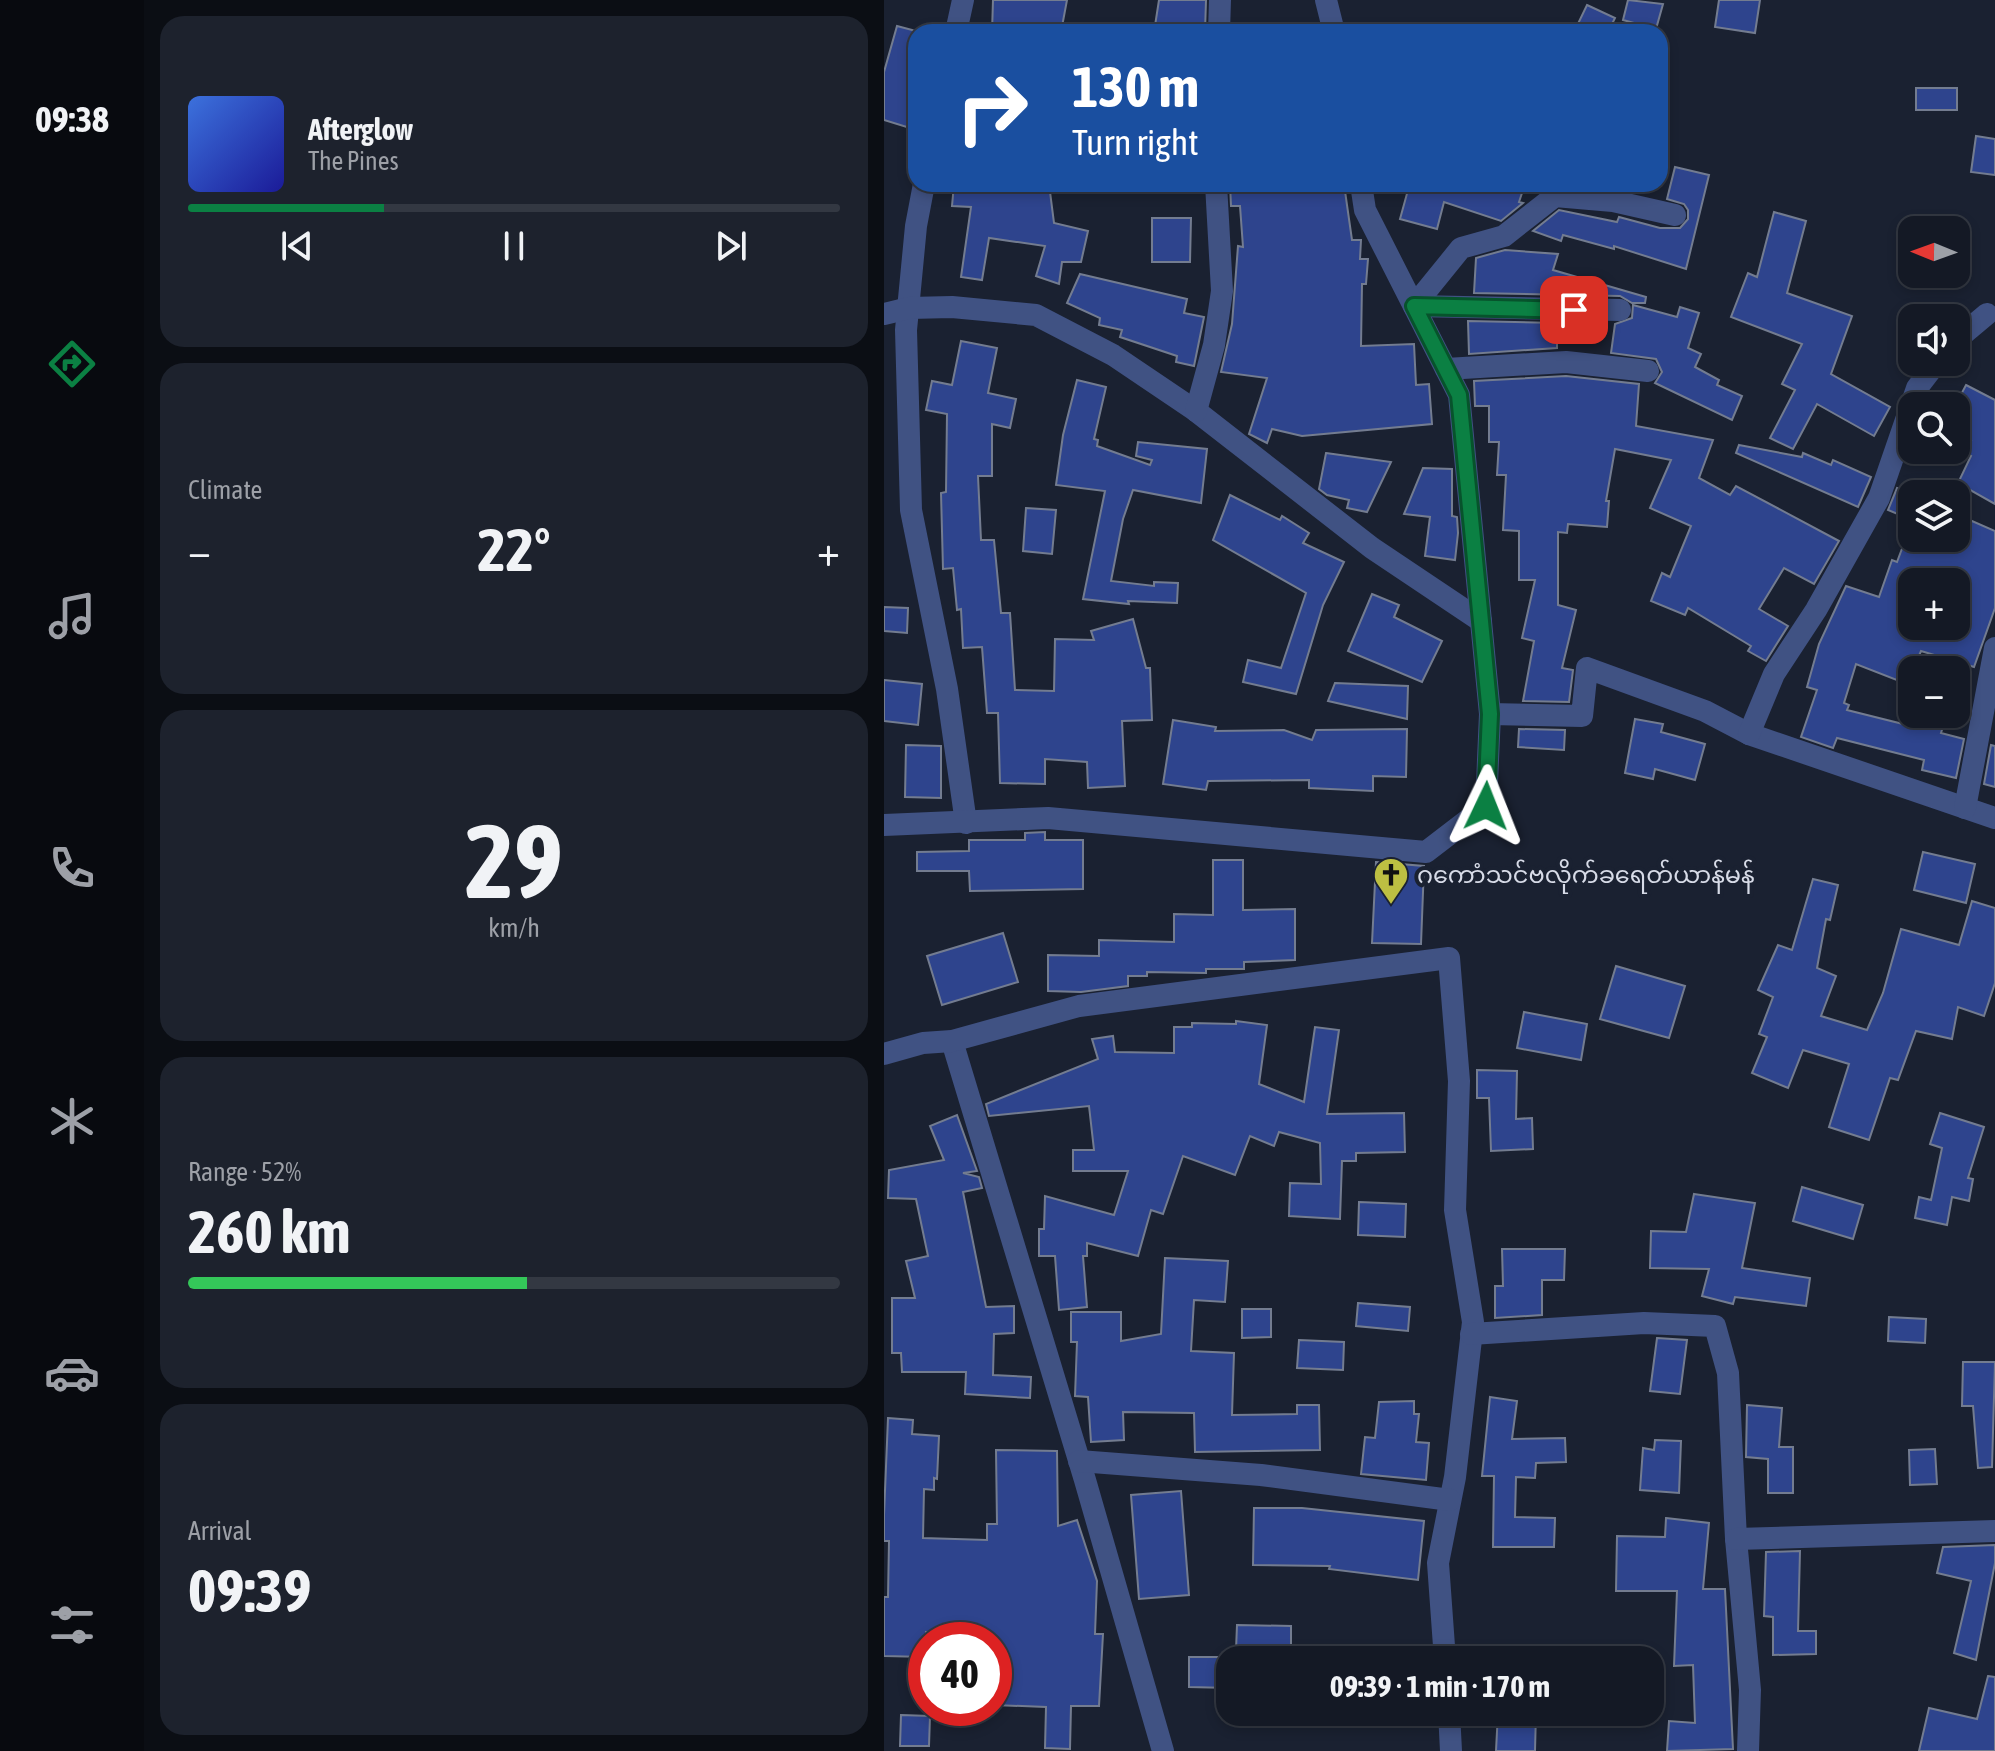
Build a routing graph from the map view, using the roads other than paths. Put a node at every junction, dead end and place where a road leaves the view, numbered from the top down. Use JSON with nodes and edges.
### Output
{"nodes":[{"id":1,"x":963,"y":0,"type":"edge"},
{"id":2,"x":1220,"y":0,"type":"edge"},
{"id":3,"x":1326,"y":0,"type":"edge"},
{"id":4,"x":958,"y":24,"type":"edge"},
{"id":5,"x":1219,"y":24,"type":"edge"},
{"id":6,"x":1332,"y":24,"type":"edge"},
{"id":7,"x":922,"y":192,"type":"edge"},
{"id":8,"x":1216,"y":192,"type":"edge"},
{"id":9,"x":1362,"y":192,"type":"edge"},
{"id":10,"x":1675,"y":215,"type":"dead end"},
{"id":11,"x":1414,"y":306,"type":"junction"},
{"id":12,"x":909,"y":308,"type":"junction"},
{"id":13,"x":1620,"y":310,"type":"dead end"},
{"id":14,"x":1992,"y":313,"type":"edge"},
{"id":15,"x":884,"y":314,"type":"edge"},
{"id":16,"x":1970,"y":330,"type":"edge"},
{"id":17,"x":1446,"y":369,"type":"junction"},
{"id":18,"x":1648,"y":371,"type":"dead end"},
{"id":19,"x":1926,"y":376,"type":"edge"},
{"id":20,"x":1196,"y":411,"type":"junction"},
{"id":21,"x":1481,"y":621,"type":"junction"},
{"id":22,"x":1995,"y":648,"type":"edge"},
{"id":23,"x":1490,"y":714,"type":"junction"},
{"id":24,"x":1749,"y":734,"type":"junction"},
{"id":25,"x":1965,"y":808,"type":"junction"},
{"id":26,"x":1995,"y":818,"type":"edge"},
{"id":27,"x":966,"y":823,"type":"junction"},
{"id":28,"x":884,"y":825,"type":"edge"},
{"id":29,"x":952,"y":1041,"type":"junction"},
{"id":30,"x":884,"y":1054,"type":"edge"},
{"id":31,"x":1471,"y":1334,"type":"junction"},
{"id":32,"x":1079,"y":1461,"type":"junction"},
{"id":33,"x":1450,"y":1500,"type":"junction"},
{"id":34,"x":1995,"y":1531,"type":"edge"},
{"id":35,"x":1736,"y":1539,"type":"junction"},
{"id":36,"x":1444,"y":1646,"type":"edge"},
{"id":37,"x":1450,"y":1726,"type":"edge"},
{"id":38,"x":1163,"y":1751,"type":"edge"},
{"id":39,"x":1451,"y":1751,"type":"edge"},
{"id":40,"x":1748,"y":1751,"type":"edge"}],
"edges":[{"from":1,"to":4,"type":"street"},
{"from":2,"to":5,"type":"street"},
{"from":3,"to":6,"type":"street"},
{"from":7,"to":12,"type":"street"},
{"from":8,"to":20,"type":"street"},
{"from":9,"to":11,"type":"street"},
{"from":10,"to":11,"type":"street"},
{"from":11,"to":13,"type":"street"},
{"from":11,"to":17,"type":"street"},
{"from":12,"to":15,"type":"street"},
{"from":12,"to":20,"type":"street"},
{"from":12,"to":27,"type":"street"},
{"from":14,"to":16,"type":"street"},
{"from":17,"to":18,"type":"street"},
{"from":17,"to":21,"type":"street"},
{"from":19,"to":24,"type":"street"},
{"from":20,"to":21,"type":"street"},
{"from":21,"to":23,"type":"street"},
{"from":22,"to":25,"type":"street"},
{"from":23,"to":24,"type":"street"},
{"from":23,"to":27,"type":"street"},
{"from":24,"to":25,"type":"street"},
{"from":25,"to":26,"type":"street"},
{"from":27,"to":28,"type":"street"},
{"from":29,"to":30,"type":"street"},
{"from":29,"to":31,"type":"street"},
{"from":29,"to":32,"type":"street"},
{"from":31,"to":33,"type":"street"},
{"from":31,"to":35,"type":"street"},
{"from":32,"to":33,"type":"street"},
{"from":32,"to":38,"type":"street"},
{"from":33,"to":36,"type":"street"},
{"from":34,"to":35,"type":"street"},
{"from":35,"to":40,"type":"street"},
{"from":37,"to":39,"type":"street"}]}
